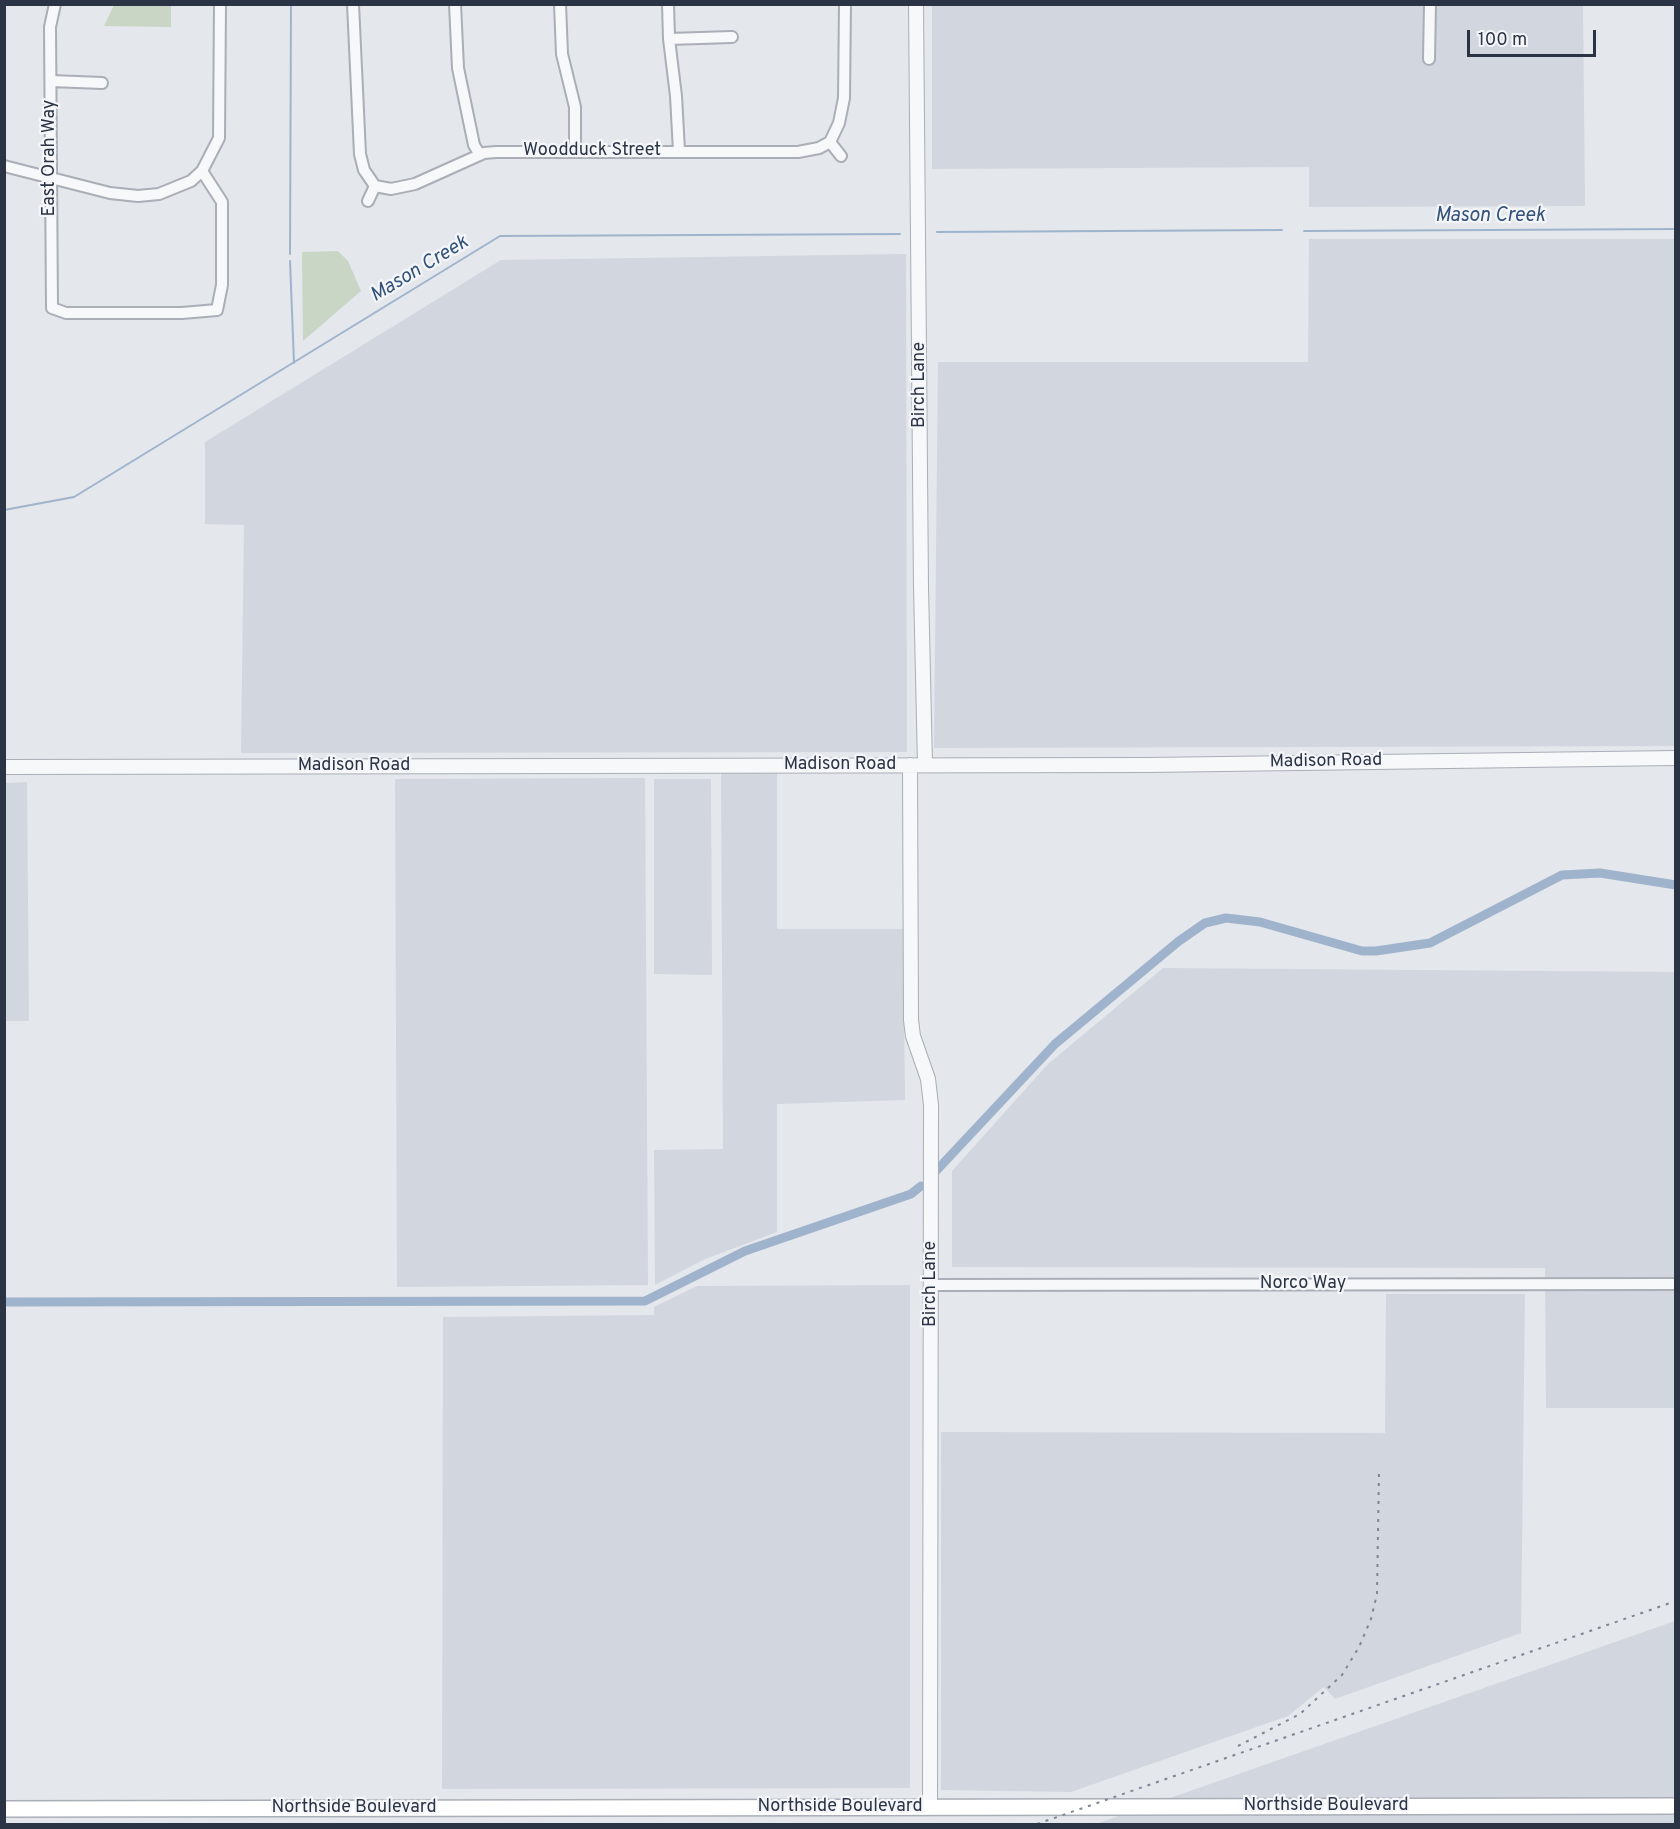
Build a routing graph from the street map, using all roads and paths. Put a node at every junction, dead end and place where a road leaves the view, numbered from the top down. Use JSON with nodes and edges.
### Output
{"nodes":[{"id":1,"x":55,"y":4,"type":"edge"},
{"id":2,"x":220,"y":4,"type":"edge"},
{"id":3,"x":353,"y":4,"type":"edge"},
{"id":4,"x":455,"y":4,"type":"edge"},
{"id":5,"x":560,"y":4,"type":"edge"},
{"id":6,"x":668,"y":4,"type":"edge"},
{"id":7,"x":844,"y":4,"type":"edge"},
{"id":8,"x":916,"y":4,"type":"edge"},
{"id":9,"x":1430,"y":4,"type":"edge"},
{"id":10,"x":732,"y":37,"type":"dead end"},
{"id":11,"x":669,"y":39,"type":"junction"},
{"id":12,"x":1429,"y":59,"type":"dead end"},
{"id":13,"x":51,"y":81,"type":"junction"},
{"id":14,"x":102,"y":83,"type":"dead end"},
{"id":15,"x":831,"y":142,"type":"junction"},
{"id":16,"x":575,"y":150,"type":"junction"},
{"id":17,"x":679,"y":150,"type":"junction"},
{"id":18,"x":480,"y":155,"type":"junction"},
{"id":19,"x":841,"y":156,"type":"dead end"},
{"id":20,"x":4,"y":166,"type":"edge"},
{"id":21,"x":202,"y":171,"type":"junction"},
{"id":22,"x":51,"y":176,"type":"junction"},
{"id":23,"x":375,"y":186,"type":"junction"},
{"id":24,"x":368,"y":201,"type":"dead end"},
{"id":25,"x":1676,"y":758,"type":"edge"},
{"id":26,"x":910,"y":765,"type":"junction"},
{"id":27,"x":925,"y":765,"type":"junction"},
{"id":28,"x":4,"y":767,"type":"edge"},
{"id":29,"x":1676,"y":1284,"type":"edge"},
{"id":30,"x":931,"y":1285,"type":"junction"},
{"id":31,"x":1676,"y":1806,"type":"edge"},
{"id":32,"x":930,"y":1807,"type":"junction"},
{"id":33,"x":4,"y":1809,"type":"edge"}],
"edges":[{"from":1,"to":13,"type":"street","name":"East Orah Way"},
{"from":2,"to":21,"type":"street"},
{"from":3,"to":23,"type":"street"},
{"from":4,"to":18,"type":"street"},
{"from":5,"to":16,"type":"street"},
{"from":6,"to":11,"type":"street"},
{"from":7,"to":15,"type":"street"},
{"from":8,"to":27,"type":"street","name":"Birch Lane"},
{"from":9,"to":12,"type":"street"},
{"from":10,"to":11,"type":"street"},
{"from":11,"to":17,"type":"street"},
{"from":13,"to":14,"type":"street"},
{"from":13,"to":22,"type":"street","name":"East Orah Way"},
{"from":15,"to":17,"type":"street","name":"Woodduck Street"},
{"from":15,"to":19,"type":"street"},
{"from":16,"to":17,"type":"street","name":"Woodduck Street"},
{"from":16,"to":18,"type":"street","name":"Woodduck Street"},
{"from":18,"to":23,"type":"street","name":"Woodduck Street"},
{"from":20,"to":22,"type":"street"},
{"from":21,"to":22,"type":"street"},
{"from":21,"to":22,"type":"street","name":"East Orah Way"},
{"from":23,"to":24,"type":"street"},
{"from":25,"to":27,"type":"street","name":"Madison Road"},
{"from":26,"to":27,"type":"street","name":"Madison Road"},
{"from":26,"to":28,"type":"street","name":"Madison Road"},
{"from":26,"to":30,"type":"street","name":"Birch Lane"},
{"from":29,"to":30,"type":"street","name":"Norco Way"},
{"from":30,"to":32,"type":"street","name":"Birch Lane"},
{"from":31,"to":32,"type":"main road","name":"Northside Boulevard"},
{"from":32,"to":33,"type":"main road","name":"Northside Boulevard"}]}
